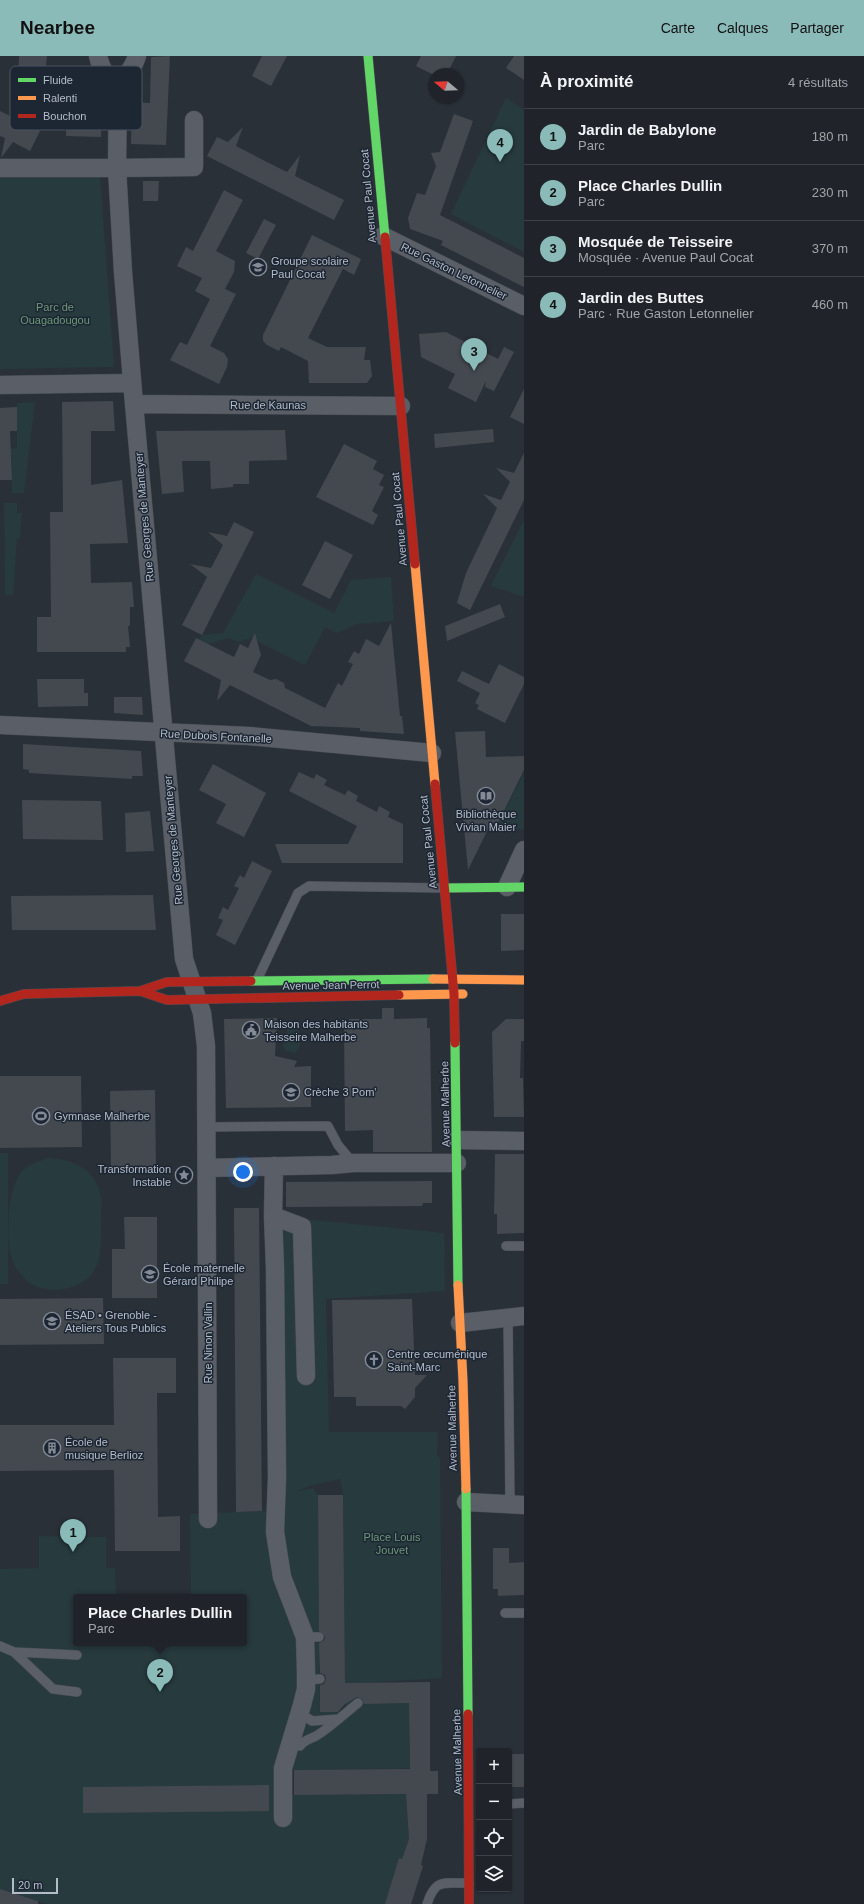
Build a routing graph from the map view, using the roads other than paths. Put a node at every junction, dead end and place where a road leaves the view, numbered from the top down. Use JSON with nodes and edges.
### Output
{"nodes":[{"id":1,"x":98,"y":56,"type":"edge"},
{"id":2,"x":137,"y":56,"type":"edge"},
{"id":3,"x":368,"y":56,"type":"edge"},
{"id":4,"x":101,"y":66,"type":"edge"},
{"id":5,"x":133,"y":66,"type":"edge"},
{"id":6,"x":194,"y":120,"type":"dead end"},
{"id":7,"x":117,"y":130,"type":"edge"},
{"id":8,"x":0,"y":168,"type":"edge"},
{"id":9,"x":117,"y":168,"type":"junction"},
{"id":10,"x":383,"y":236,"type":"junction"},
{"id":11,"x":524,"y":306,"type":"edge"},
{"id":12,"x":132,"y":383,"type":"junction"},
{"id":13,"x":0,"y":385,"type":"edge"},
{"id":14,"x":134,"y":404,"type":"junction"},
{"id":15,"x":401,"y":406,"type":"junction"},
{"id":16,"x":0,"y":725,"type":"edge"},
{"id":17,"x":164,"y":734,"type":"junction"},
{"id":18,"x":432,"y":753,"type":"junction"},
{"id":19,"x":523,"y":858,"type":"edge"},
{"id":20,"x":515,"y":887,"type":"edge"},
{"id":21,"x":445,"y":888,"type":"junction"},
{"id":22,"x":257,"y":980,"type":"junction"},
{"id":23,"x":452,"y":980,"type":"junction"},
{"id":24,"x":524,"y":980,"type":"edge"},
{"id":25,"x":192,"y":981,"type":"junction"},
{"id":26,"x":6,"y":988,"type":"dead end"},
{"id":27,"x":140,"y":990,"type":"junction"},
{"id":28,"x":24,"y":994,"type":"junction"},
{"id":29,"x":454,"y":994,"type":"junction"},
{"id":30,"x":469,"y":994,"type":"dead end"},
{"id":31,"x":198,"y":999,"type":"junction"},
{"id":32,"x":0,"y":1001,"type":"edge"},
{"id":33,"x":206,"y":1127,"type":"junction"},
{"id":34,"x":457,"y":1140,"type":"junction"},
{"id":35,"x":524,"y":1141,"type":"edge"},
{"id":36,"x":353,"y":1163,"type":"junction"},
{"id":37,"x":457,"y":1163,"type":"junction"},
{"id":38,"x":274,"y":1166,"type":"junction"},
{"id":39,"x":207,"y":1168,"type":"junction"},
{"id":40,"x":273,"y":1216,"type":"junction"},
{"id":41,"x":506,"y":1246,"type":"dead end"},
{"id":42,"x":524,"y":1246,"type":"edge"},
{"id":43,"x":516,"y":1317,"type":"edge"},
{"id":44,"x":460,"y":1323,"type":"junction"},
{"id":45,"x":306,"y":1376,"type":"dead end"},
{"id":46,"x":466,"y":1502,"type":"junction"},
{"id":47,"x":517,"y":1504,"type":"edge"},
{"id":48,"x":208,"y":1519,"type":"dead end"},
{"id":49,"x":505,"y":1613,"type":"dead end"},
{"id":50,"x":524,"y":1613,"type":"edge"},
{"id":51,"x":0,"y":1646,"type":"edge"},
{"id":52,"x":14,"y":1652,"type":"junction"},
{"id":53,"x":77,"y":1655,"type":"dead end"},
{"id":54,"x":77,"y":1692,"type":"dead end"},
{"id":55,"x":358,"y":1703,"type":"dead end"},
{"id":56,"x":300,"y":1713,"type":"junction"},
{"id":57,"x":340,"y":1719,"type":"junction"},
{"id":58,"x":300,"y":1746,"type":"dead end"},
{"id":59,"x":476,"y":1804,"type":"edge"},
{"id":60,"x":512,"y":1804,"type":"edge"},
{"id":61,"x":524,"y":1804,"type":"edge"},
{"id":62,"x":469,"y":1805,"type":"junction"},
{"id":63,"x":283,"y":1818,"type":"dead end"},
{"id":64,"x":469,"y":1883,"type":"junction"},
{"id":65,"x":427,"y":1904,"type":"edge"},
{"id":66,"x":469,"y":1904,"type":"edge"}],
"edges":[{"from":1,"to":4,"type":"street"},
{"from":2,"to":5,"type":"street"},
{"from":3,"to":10,"type":"street","name":"Avenue Paul Cocat"},
{"from":6,"to":9,"type":"street"},
{"from":7,"to":9,"type":"street","name":"Rue Georges de Manteyer"},
{"from":8,"to":9,"type":"street"},
{"from":9,"to":12,"type":"street","name":"Rue Georges de Manteyer"},
{"from":10,"to":11,"type":"street","name":"Rue Gaston Letonnelier"},
{"from":10,"to":15,"type":"street","name":"Avenue Paul Cocat"},
{"from":12,"to":13,"type":"street"},
{"from":12,"to":14,"type":"street","name":"Rue Georges de Manteyer"},
{"from":14,"to":15,"type":"street","name":"Rue de Kaunas"},
{"from":14,"to":17,"type":"street","name":"Rue Georges de Manteyer"},
{"from":15,"to":18,"type":"street","name":"Avenue Paul Cocat"},
{"from":16,"to":17,"type":"street","name":"Rue Dubois Fontanelle"},
{"from":17,"to":18,"type":"street","name":"Rue Dubois Fontanelle"},
{"from":17,"to":25,"type":"street","name":"Rue Georges de Manteyer"},
{"from":18,"to":21,"type":"street","name":"Avenue Paul Cocat"},
{"from":19,"to":20,"type":"street"},
{"from":20,"to":21,"type":"street"},
{"from":21,"to":22,"type":"lane"},
{"from":21,"to":23,"type":"street","name":"Avenue Paul Cocat"},
{"from":22,"to":23,"type":"street","name":"Avenue Jean Perrot"},
{"from":22,"to":25,"type":"street","name":"Avenue Jean Perrot"},
{"from":23,"to":24,"type":"street","name":"Avenue Jean Perrot"},
{"from":23,"to":29,"type":"street","name":"Avenue Malherbe"},
{"from":25,"to":27,"type":"street","name":"Avenue Jean Perrot"},
{"from":25,"to":31,"type":"street","name":"Rue Georges de Manteyer"},
{"from":26,"to":28,"type":"street","name":"Avenue Jean Perrot"},
{"from":27,"to":28,"type":"street","name":"Avenue Jean Perrot"},
{"from":27,"to":31,"type":"street","name":"Avenue Jean Perrot"},
{"from":28,"to":32,"type":"street","name":"Avenue Jean Perrot"},
{"from":29,"to":30,"type":"street","name":"Avenue Jean Perrot"},
{"from":29,"to":31,"type":"street","name":"Avenue Jean Perrot"},
{"from":29,"to":34,"type":"street","name":"Avenue Malherbe"},
{"from":31,"to":33,"type":"street","name":"Rue Ninon Vallin"},
{"from":33,"to":36,"type":"lane"},
{"from":33,"to":39,"type":"street","name":"Rue Ninon Vallin"},
{"from":34,"to":35,"type":"street"},
{"from":34,"to":37,"type":"street","name":"Avenue Malherbe"},
{"from":36,"to":37,"type":"street"},
{"from":36,"to":38,"type":"street"},
{"from":37,"to":44,"type":"street","name":"Avenue Malherbe"},
{"from":38,"to":39,"type":"street"},
{"from":38,"to":40,"type":"street"},
{"from":39,"to":48,"type":"street","name":"Rue Ninon Vallin"},
{"from":40,"to":45,"type":"street"},
{"from":40,"to":56,"type":"street"},
{"from":41,"to":42,"type":"lane"},
{"from":43,"to":44,"type":"street"},
{"from":43,"to":47,"type":"lane"},
{"from":44,"to":46,"type":"street","name":"Avenue Malherbe"},
{"from":46,"to":47,"type":"street"},
{"from":46,"to":62,"type":"street","name":"Avenue Malherbe"},
{"from":49,"to":50,"type":"lane"},
{"from":51,"to":52,"type":"lane"},
{"from":52,"to":53,"type":"lane"},
{"from":52,"to":54,"type":"lane"},
{"from":55,"to":57,"type":"lane"},
{"from":56,"to":57,"type":"lane"},
{"from":56,"to":63,"type":"street"},
{"from":57,"to":58,"type":"lane"},
{"from":59,"to":62,"type":"lane","name":"Avenue Malherbe"},
{"from":60,"to":61,"type":"lane"},
{"from":62,"to":64,"type":"street","name":"Avenue Malherbe"},
{"from":64,"to":65,"type":"lane"},
{"from":64,"to":66,"type":"street","name":"Avenue Malherbe"}]}
